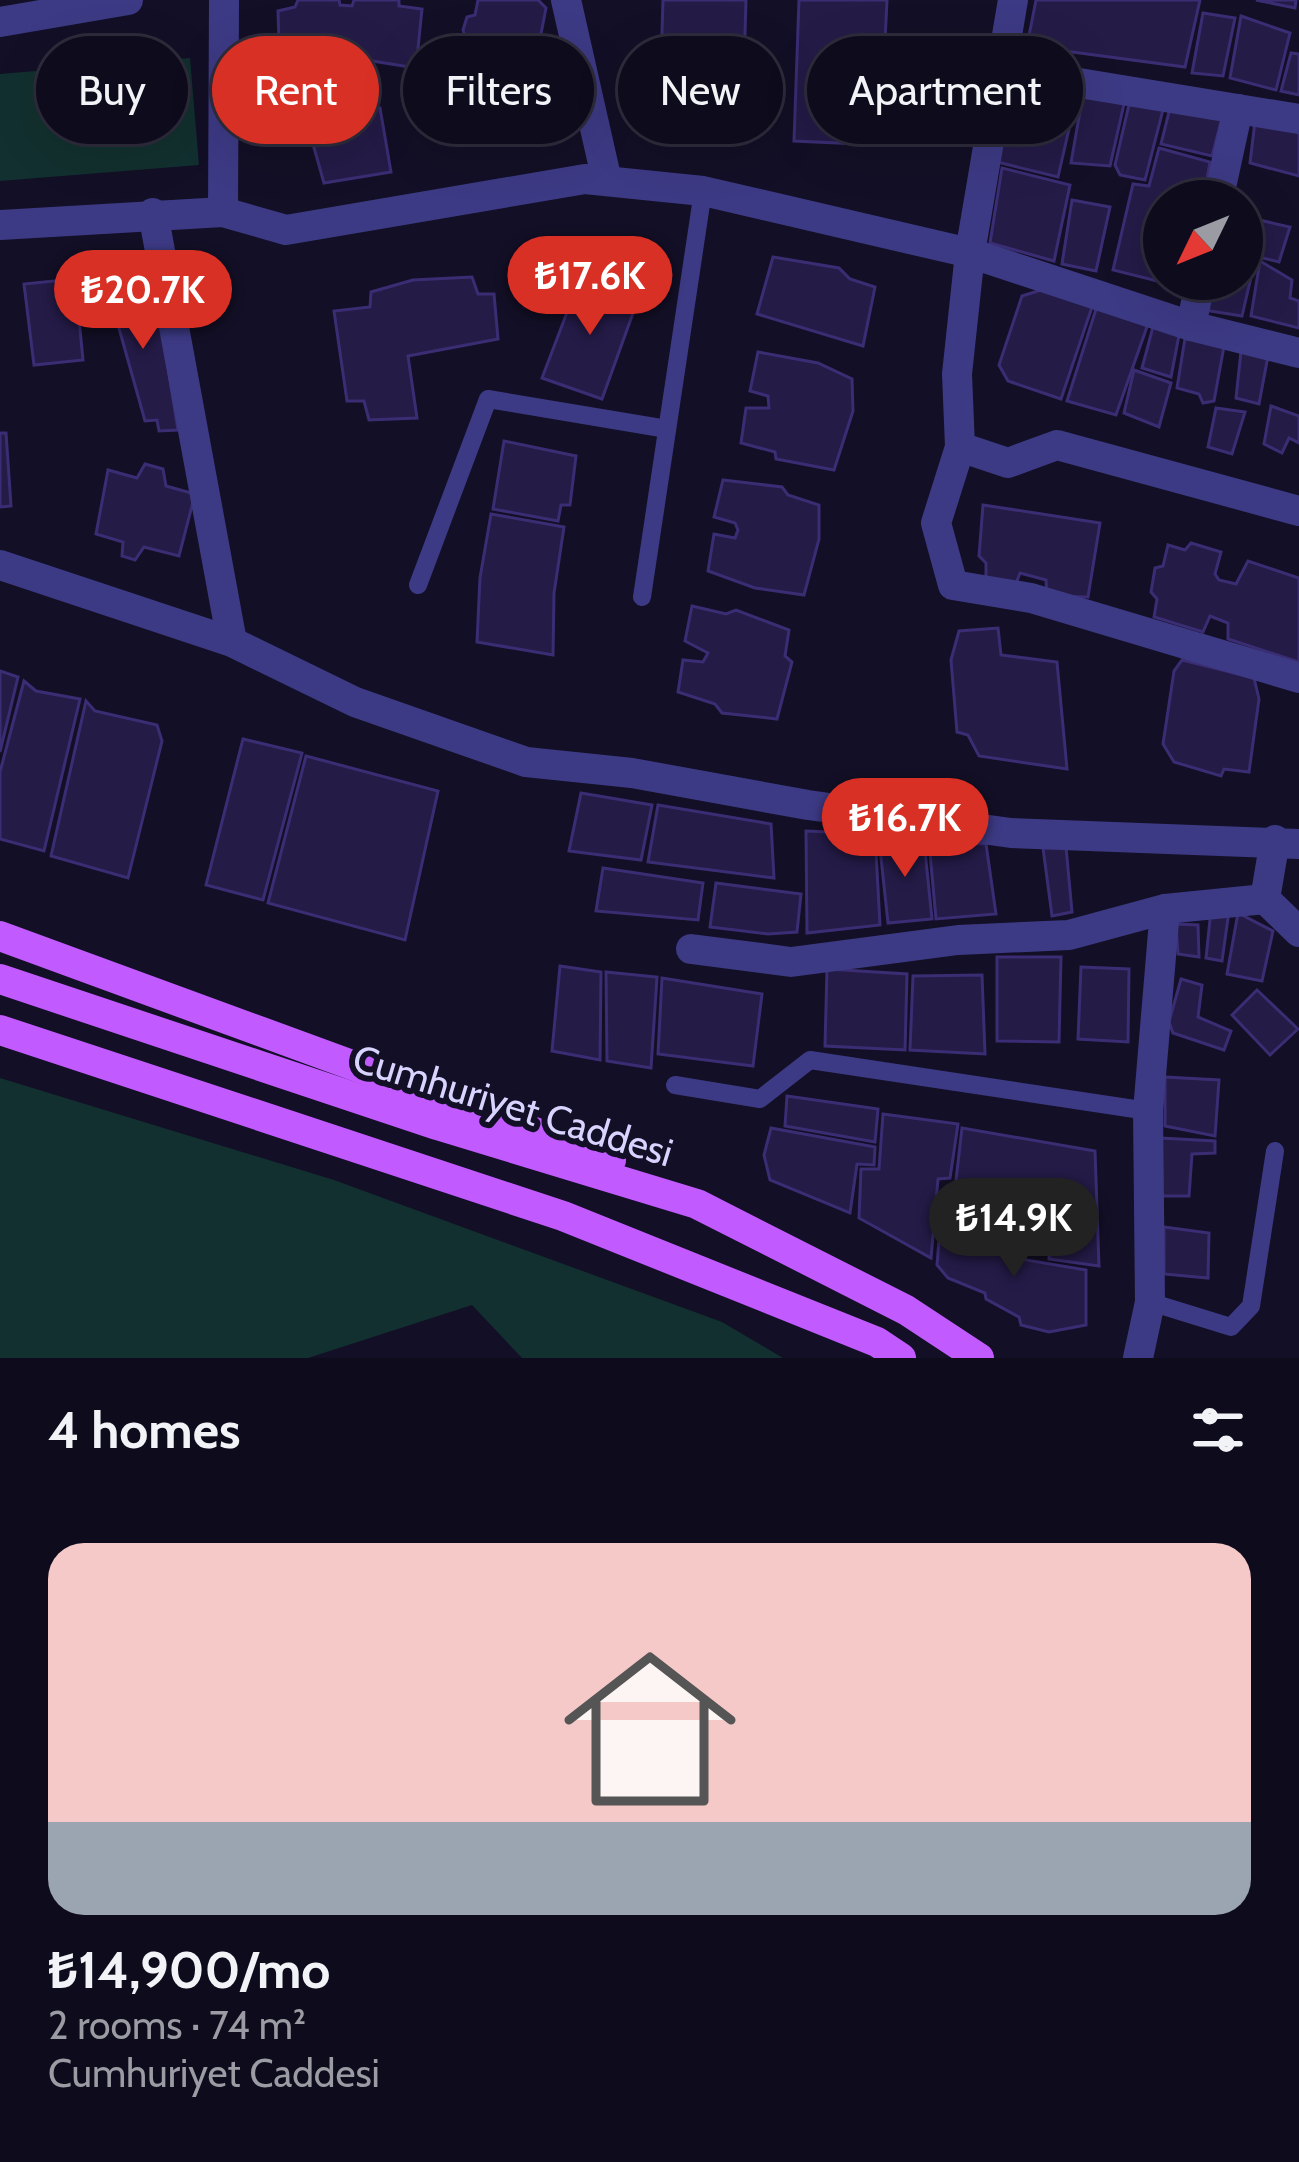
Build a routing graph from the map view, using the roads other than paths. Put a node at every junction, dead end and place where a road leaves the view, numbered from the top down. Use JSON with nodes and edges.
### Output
{"nodes":[{"id":1,"x":128,"y":0,"type":"edge"},
{"id":2,"x":224,"y":0,"type":"edge"},
{"id":3,"x":566,"y":0,"type":"edge"},
{"id":4,"x":1013,"y":0,"type":"edge"},
{"id":5,"x":0,"y":22,"type":"edge"},
{"id":6,"x":1006,"y":36,"type":"edge"},
{"id":7,"x":1083,"y":84,"type":"edge"},
{"id":8,"x":1238,"y":109,"type":"junction"},
{"id":9,"x":1299,"y":119,"type":"edge"},
{"id":10,"x":988,"y":144,"type":"edge"},
{"id":11,"x":1223,"y":180,"type":"edge"},
{"id":12,"x":607,"y":182,"type":"junction"},
{"id":13,"x":703,"y":191,"type":"junction"},
{"id":14,"x":223,"y":212,"type":"junction"},
{"id":15,"x":153,"y":213,"type":"junction"},
{"id":16,"x":0,"y":225,"type":"edge"},
{"id":17,"x":970,"y":253,"type":"junction"},
{"id":18,"x":1197,"y":300,"type":"edge"},
{"id":19,"x":1191,"y":326,"type":"junction"},
{"id":20,"x":1299,"y":353,"type":"edge"},
{"id":21,"x":667,"y":429,"type":"junction"},
{"id":22,"x":960,"y":447,"type":"junction"},
{"id":23,"x":1299,"y":511,"type":"edge"},
{"id":24,"x":0,"y":565,"type":"edge"},
{"id":25,"x":418,"y":585,"type":"dead end"},
{"id":26,"x":642,"y":597,"type":"dead end"},
{"id":27,"x":232,"y":643,"type":"junction"},
{"id":28,"x":1299,"y":678,"type":"edge"},
{"id":29,"x":1287,"y":842,"type":"edge"},
{"id":30,"x":1265,"y":898,"type":"junction"},
{"id":31,"x":1165,"y":909,"type":"junction"},
{"id":32,"x":1299,"y":932,"type":"edge"},
{"id":33,"x":0,"y":936,"type":"edge"},
{"id":34,"x":691,"y":949,"type":"dead end"},
{"id":35,"x":0,"y":979,"type":"edge"},
{"id":36,"x":0,"y":1030,"type":"edge"},
{"id":37,"x":675,"y":1085,"type":"dead end"},
{"id":38,"x":1148,"y":1112,"type":"junction"},
{"id":39,"x":1275,"y":1150,"type":"dead end"},
{"id":40,"x":697,"y":1204,"type":"junction"},
{"id":41,"x":1150,"y":1302,"type":"junction"},
{"id":42,"x":901,"y":1358,"type":"edge"},
{"id":43,"x":979,"y":1358,"type":"edge"},
{"id":44,"x":1138,"y":1358,"type":"edge"}],
"edges":[{"from":1,"to":5,"type":"street"},
{"from":2,"to":14,"type":"street"},
{"from":3,"to":12,"type":"street"},
{"from":4,"to":6,"type":"street"},
{"from":7,"to":8,"type":"street"},
{"from":8,"to":9,"type":"street"},
{"from":8,"to":11,"type":"street"},
{"from":10,"to":17,"type":"street"},
{"from":12,"to":13,"type":"street"},
{"from":12,"to":14,"type":"street"},
{"from":13,"to":17,"type":"street"},
{"from":13,"to":21,"type":"lane"},
{"from":14,"to":15,"type":"street"},
{"from":15,"to":16,"type":"street"},
{"from":15,"to":27,"type":"street"},
{"from":17,"to":19,"type":"street"},
{"from":17,"to":22,"type":"street"},
{"from":18,"to":19,"type":"street"},
{"from":19,"to":20,"type":"street"},
{"from":21,"to":25,"type":"lane"},
{"from":21,"to":26,"type":"lane"},
{"from":22,"to":23,"type":"street"},
{"from":22,"to":28,"type":"street"},
{"from":24,"to":27,"type":"street"},
{"from":27,"to":29,"type":"street"},
{"from":29,"to":30,"type":"street"},
{"from":30,"to":31,"type":"street"},
{"from":30,"to":32,"type":"street"},
{"from":31,"to":34,"type":"street"},
{"from":31,"to":38,"type":"street"},
{"from":33,"to":40,"type":"main road"},
{"from":35,"to":40,"type":"main road","name":"Cumhuriyet Caddesi"},
{"from":36,"to":42,"type":"main road"},
{"from":37,"to":38,"type":"lane"},
{"from":38,"to":41,"type":"street"},
{"from":39,"to":41,"type":"lane"},
{"from":40,"to":43,"type":"main road","name":"Cumhuriyet Caddesi"},
{"from":41,"to":44,"type":"street"}]}
